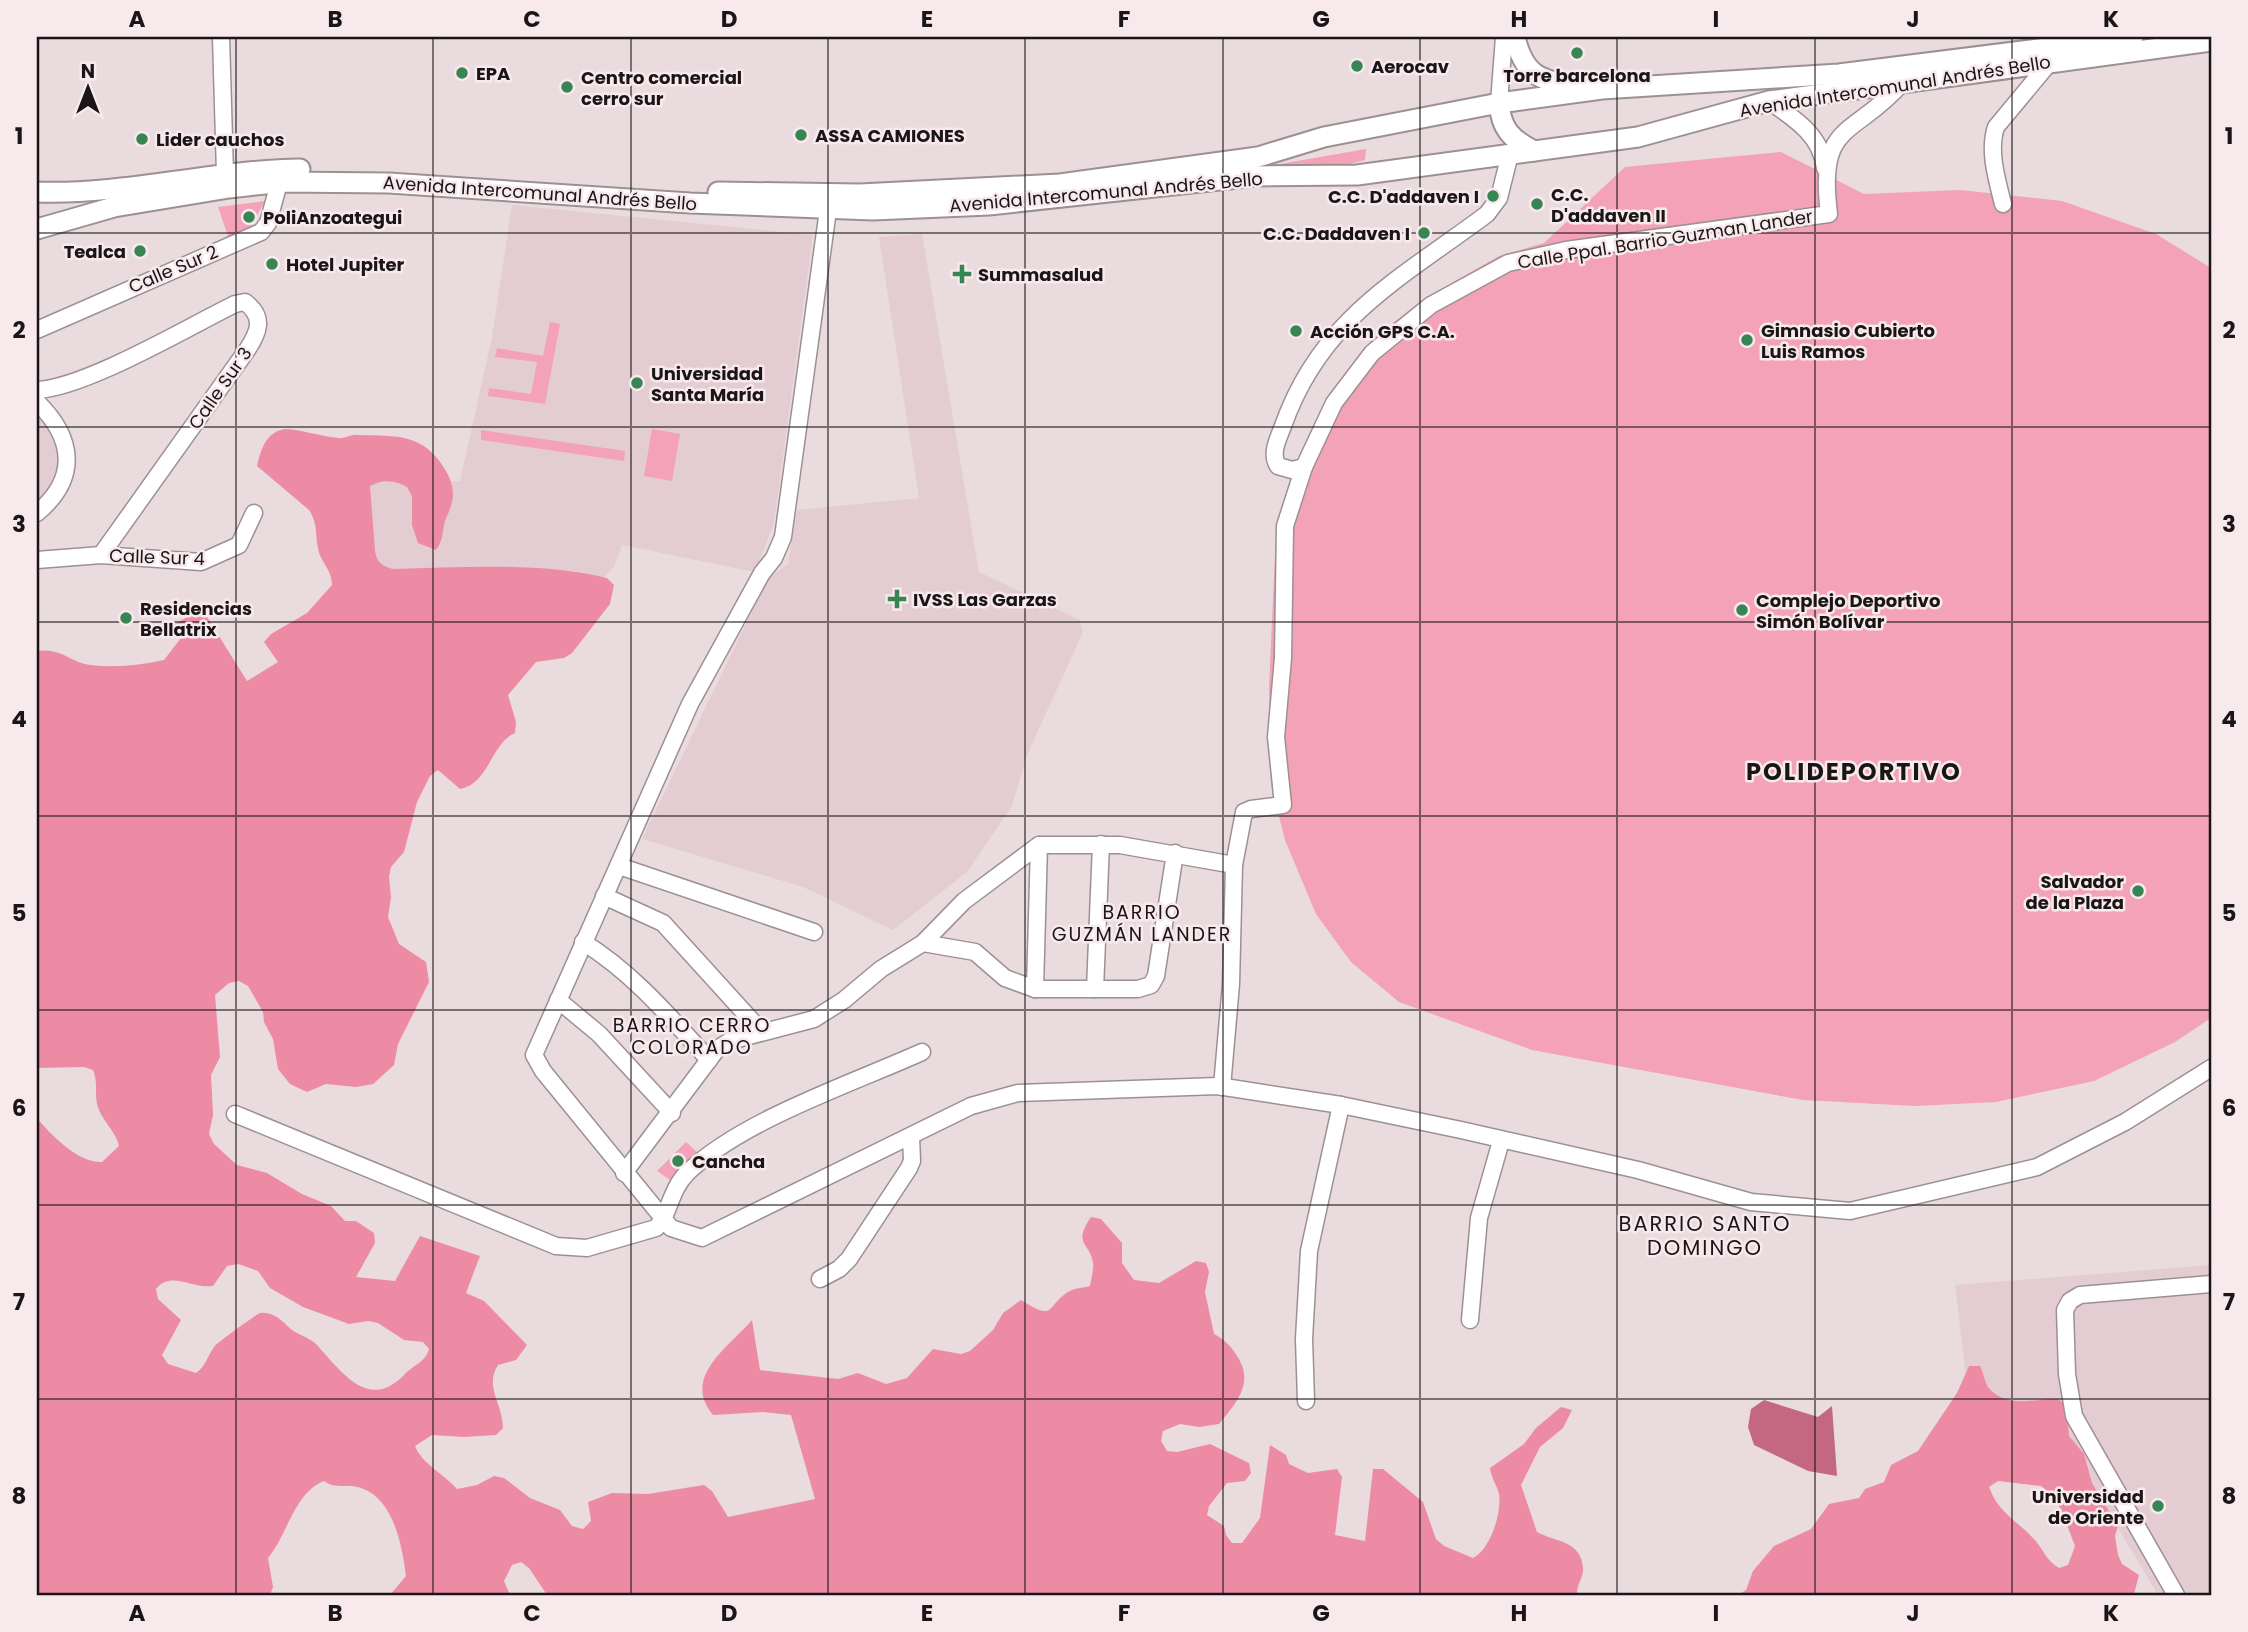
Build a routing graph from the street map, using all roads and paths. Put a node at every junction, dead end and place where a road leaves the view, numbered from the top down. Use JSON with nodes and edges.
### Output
{"nodes":[{"id":1,"x":221,"y":37,"type":"edge"},
{"id":2,"x":1504,"y":37,"type":"edge"},
{"id":3,"x":1515,"y":37,"type":"edge"},
{"id":4,"x":2133,"y":37,"type":"edge"},
{"id":5,"x":2211,"y":41,"type":"edge"},
{"id":6,"x":2014,"y":44,"type":"edge"},
{"id":7,"x":2048,"y":48,"type":"edge"},
{"id":8,"x":1902,"y":83,"type":"junction"},
{"id":9,"x":1602,"y":89,"type":"junction"},
{"id":10,"x":1769,"y":101,"type":"junction"},
{"id":11,"x":1499,"y":103,"type":"junction"},
{"id":12,"x":1534,"y":151,"type":"junction"},
{"id":13,"x":1510,"y":154,"type":"junction"},
{"id":14,"x":1825,"y":168,"type":"junction"},
{"id":15,"x":225,"y":173,"type":"junction"},
{"id":16,"x":279,"y":183,"type":"junction"},
{"id":17,"x":37,"y":192,"type":"edge"},
{"id":18,"x":2003,"y":204,"type":"dead end"},
{"id":19,"x":828,"y":210,"type":"junction"},
{"id":20,"x":37,"y":229,"type":"edge"},
{"id":21,"x":37,"y":330,"type":"edge"},
{"id":22,"x":37,"y":390,"type":"edge"},
{"id":23,"x":37,"y":402,"type":"edge"},
{"id":24,"x":1304,"y":467,"type":"junction"},
{"id":25,"x":37,"y":513,"type":"edge"},
{"id":26,"x":254,"y":513,"type":"dead end"},
{"id":27,"x":101,"y":555,"type":"junction"},
{"id":28,"x":37,"y":560,"type":"edge"},
{"id":29,"x":1101,"y":844,"type":"junction"},
{"id":30,"x":1039,"y":845,"type":"junction"},
{"id":31,"x":1175,"y":853,"type":"junction"},
{"id":32,"x":1234,"y":865,"type":"junction"},
{"id":33,"x":619,"y":866,"type":"junction"},
{"id":34,"x":604,"y":896,"type":"junction"},
{"id":35,"x":814,"y":932,"type":"dead end"},
{"id":36,"x":583,"y":942,"type":"junction"},
{"id":37,"x":923,"y":943,"type":"junction"},
{"id":38,"x":1035,"y":989,"type":"junction"},
{"id":39,"x":1096,"y":989,"type":"junction"},
{"id":40,"x":558,"y":999,"type":"junction"},
{"id":41,"x":762,"y":1031,"type":"junction"},
{"id":42,"x":922,"y":1052,"type":"dead end"},
{"id":43,"x":709,"y":1060,"type":"junction"},
{"id":44,"x":2211,"y":1068,"type":"edge"},
{"id":45,"x":1222,"y":1087,"type":"junction"},
{"id":46,"x":1341,"y":1105,"type":"junction"},
{"id":47,"x":672,"y":1113,"type":"junction"},
{"id":48,"x":235,"y":1114,"type":"dead end"},
{"id":49,"x":911,"y":1137,"type":"junction"},
{"id":50,"x":1501,"y":1141,"type":"junction"},
{"id":51,"x":624,"y":1173,"type":"junction"},
{"id":52,"x":663,"y":1221,"type":"junction"},
{"id":53,"x":820,"y":1279,"type":"dead end"},
{"id":54,"x":2211,"y":1284,"type":"edge"},
{"id":55,"x":1470,"y":1320,"type":"dead end"},
{"id":56,"x":1306,"y":1401,"type":"dead end"},
{"id":57,"x":2176,"y":1595,"type":"edge"}],
"edges":[{"from":1,"to":15,"type":"street"},
{"from":2,"to":11,"type":"street"},
{"from":3,"to":9,"type":"main road"},
{"from":4,"to":7,"type":"main road","name":"Avenida Intercomunal Andrés Bello"},
{"from":5,"to":7,"type":"main road","name":"Avenida Intercomunal Andrés Bello"},
{"from":6,"to":7,"type":"main road","name":"Avenida Intercomunal Andrés Bello"},
{"from":6,"to":9,"type":"main road","name":"Avenida Intercomunal Andrés Bello"},
{"from":7,"to":8,"type":"main road","name":"Avenida Intercomunal Andrés Bello"},
{"from":7,"to":18,"type":"street"},
{"from":8,"to":10,"type":"main road","name":"Avenida Intercomunal Andrés Bello"},
{"from":8,"to":14,"type":"street","name":"Calle Ppal. Barrio Guzman Lander"},
{"from":9,"to":11,"type":"main road","name":"Avenida Intercomunal Andrés Bello"},
{"from":10,"to":12,"type":"main road","name":"Avenida Intercomunal Andrés Bello"},
{"from":10,"to":14,"type":"street"},
{"from":11,"to":12,"type":"main road"},
{"from":11,"to":15,"type":"main road","name":"Avenida Intercomunal Andrés Bello"},
{"from":12,"to":13,"type":"main road","name":"Avenida Intercomunal Andrés Bello"},
{"from":13,"to":19,"type":"main road","name":"Avenida Intercomunal Andrés Bello"},
{"from":13,"to":24,"type":"street"},
{"from":14,"to":24,"type":"street","name":"Calle Ppal. Barrio Guzman Lander"},
{"from":15,"to":17,"type":"main road","name":"Avenida Intercomunal Andrés Bello"},
{"from":16,"to":19,"type":"main road","name":"Avenida Intercomunal Andrés Bello"},
{"from":16,"to":20,"type":"main road","name":"Avenida Intercomunal Andrés Bello"},
{"from":16,"to":21,"type":"street","name":"Calle Sur 2"},
{"from":19,"to":33,"type":"street"},
{"from":22,"to":27,"type":"street","name":"Calle Sur 3"},
{"from":23,"to":25,"type":"street"},
{"from":24,"to":32,"type":"street","name":"Calle Ppal. Barrio Guzman Lander"},
{"from":26,"to":27,"type":"street","name":"Calle Sur 4"},
{"from":27,"to":28,"type":"street","name":"Calle Sur 4"},
{"from":29,"to":30,"type":"street"},
{"from":29,"to":31,"type":"street"},
{"from":29,"to":39,"type":"street"},
{"from":30,"to":37,"type":"street"},
{"from":30,"to":38,"type":"street"},
{"from":31,"to":32,"type":"street"},
{"from":31,"to":39,"type":"street"},
{"from":32,"to":45,"type":"street"},
{"from":33,"to":34,"type":"street"},
{"from":33,"to":35,"type":"street"},
{"from":34,"to":36,"type":"street"},
{"from":34,"to":41,"type":"street"},
{"from":36,"to":40,"type":"street"},
{"from":36,"to":43,"type":"street"},
{"from":37,"to":38,"type":"street"},
{"from":37,"to":41,"type":"street"},
{"from":38,"to":39,"type":"street"},
{"from":40,"to":47,"type":"street"},
{"from":40,"to":51,"type":"street"},
{"from":41,"to":43,"type":"street"},
{"from":42,"to":52,"type":"street"},
{"from":43,"to":47,"type":"street"},
{"from":44,"to":50,"type":"street"},
{"from":45,"to":46,"type":"street"},
{"from":45,"to":49,"type":"street"},
{"from":46,"to":50,"type":"street"},
{"from":46,"to":56,"type":"street"},
{"from":47,"to":51,"type":"street"},
{"from":48,"to":52,"type":"street"},
{"from":49,"to":52,"type":"street"},
{"from":49,"to":53,"type":"street"},
{"from":50,"to":55,"type":"street"},
{"from":51,"to":52,"type":"street"},
{"from":54,"to":57,"type":"street"}]}
